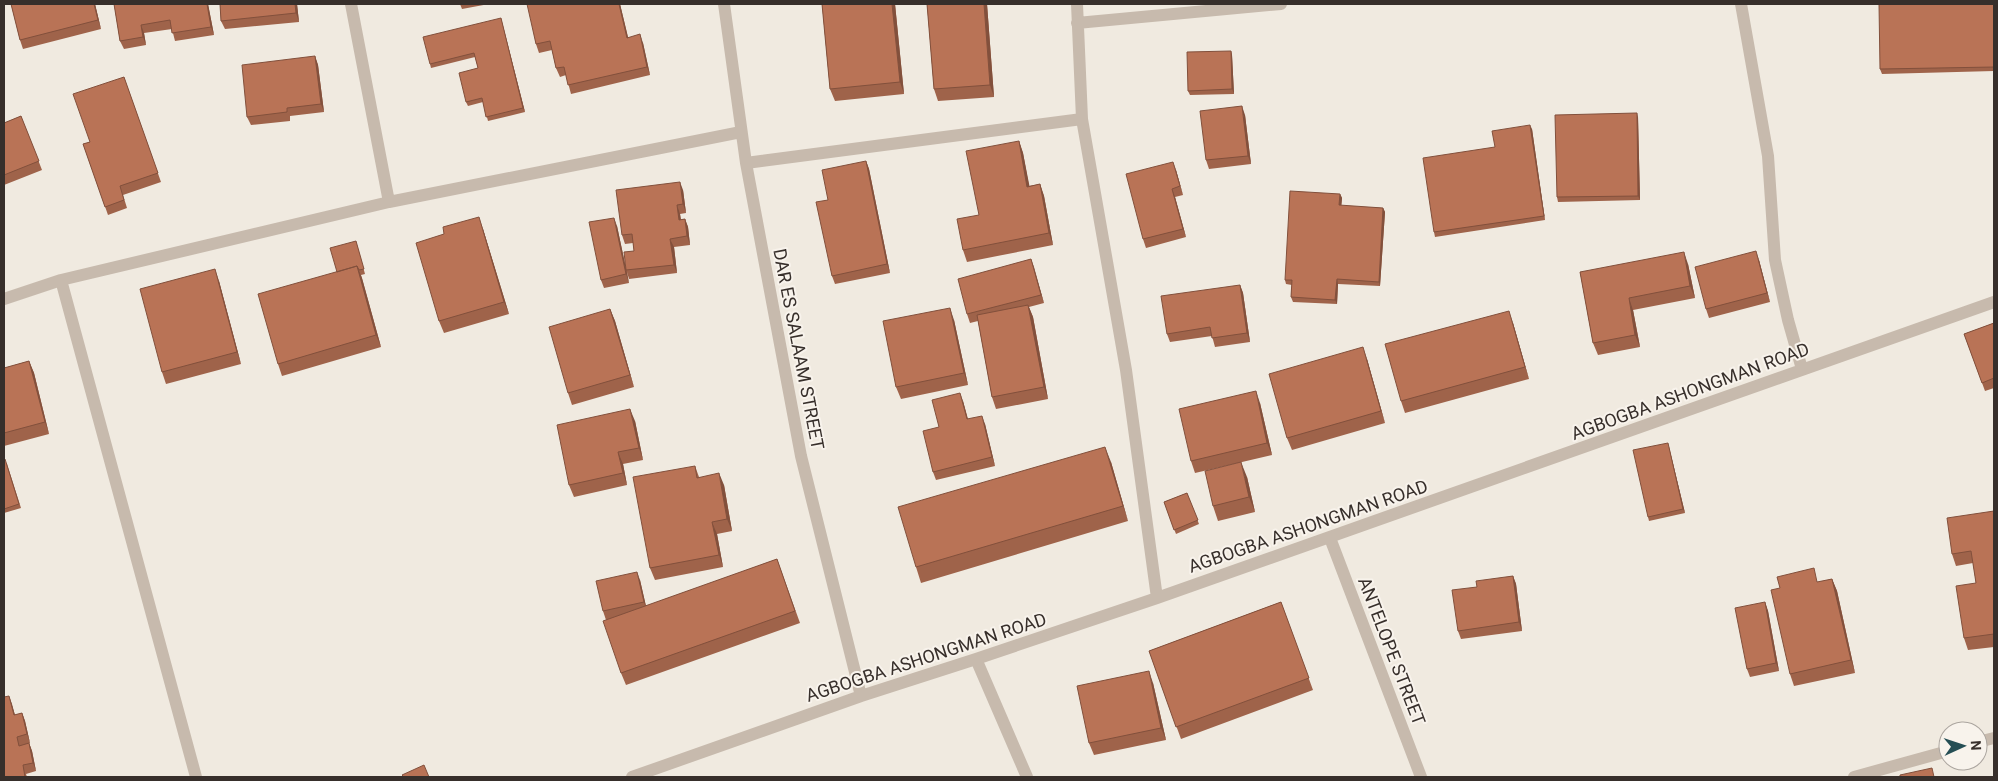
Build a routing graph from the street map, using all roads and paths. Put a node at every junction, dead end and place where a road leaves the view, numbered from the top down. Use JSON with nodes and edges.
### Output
{"nodes":[{"id":1,"x":351,"y":4,"type":"edge"},
{"id":2,"x":724,"y":4,"type":"edge"},
{"id":3,"x":1077,"y":4,"type":"edge"},
{"id":4,"x":1281,"y":4,"type":"edge"},
{"id":5,"x":1741,"y":4,"type":"edge"},
{"id":6,"x":1077,"y":23,"type":"junction"},
{"id":7,"x":1082,"y":119,"type":"junction"},
{"id":8,"x":741,"y":132,"type":"junction"},
{"id":9,"x":746,"y":163,"type":"junction"},
{"id":10,"x":389,"y":202,"type":"junction"},
{"id":11,"x":61,"y":280,"type":"junction"},
{"id":12,"x":4,"y":299,"type":"edge"},
{"id":13,"x":1994,"y":302,"type":"edge"},
{"id":14,"x":1802,"y":369,"type":"junction"},
{"id":15,"x":1330,"y":538,"type":"junction"},
{"id":16,"x":1157,"y":598,"type":"junction"},
{"id":17,"x":976,"y":659,"type":"junction"},
{"id":18,"x":861,"y":696,"type":"junction"},
{"id":19,"x":1938,"y":754,"type":"edge"},
{"id":20,"x":196,"y":777,"type":"edge"},
{"id":21,"x":632,"y":777,"type":"edge"},
{"id":22,"x":1027,"y":777,"type":"edge"},
{"id":23,"x":1421,"y":777,"type":"edge"},
{"id":24,"x":1854,"y":777,"type":"edge"}],
"edges":[{"from":1,"to":10,"type":"street"},
{"from":2,"to":8,"type":"street","name":"DAR ES SALAAM STREET"},
{"from":3,"to":6,"type":"street"},
{"from":4,"to":6,"type":"street"},
{"from":5,"to":14,"type":"street"},
{"from":6,"to":7,"type":"street"},
{"from":7,"to":9,"type":"street"},
{"from":7,"to":16,"type":"street"},
{"from":8,"to":9,"type":"street","name":"DAR ES SALAAM STREET"},
{"from":8,"to":10,"type":"street"},
{"from":9,"to":18,"type":"street","name":"DAR ES SALAAM STREET"},
{"from":10,"to":11,"type":"street"},
{"from":11,"to":12,"type":"street"},
{"from":11,"to":20,"type":"street"},
{"from":13,"to":14,"type":"street","name":"AGBOGBA ASHONGMAN ROAD"},
{"from":14,"to":15,"type":"street","name":"AGBOGBA ASHONGMAN ROAD"},
{"from":15,"to":16,"type":"street","name":"AGBOGBA ASHONGMAN ROAD"},
{"from":15,"to":23,"type":"street","name":"ANTELOPE STREET"},
{"from":16,"to":17,"type":"street","name":"AGBOGBA ASHONGMAN ROAD"},
{"from":17,"to":18,"type":"street","name":"AGBOGBA ASHONGMAN ROAD"},
{"from":17,"to":22,"type":"street"},
{"from":18,"to":21,"type":"street","name":"AGBOGBA ASHONGMAN ROAD"},
{"from":19,"to":24,"type":"street"}]}
